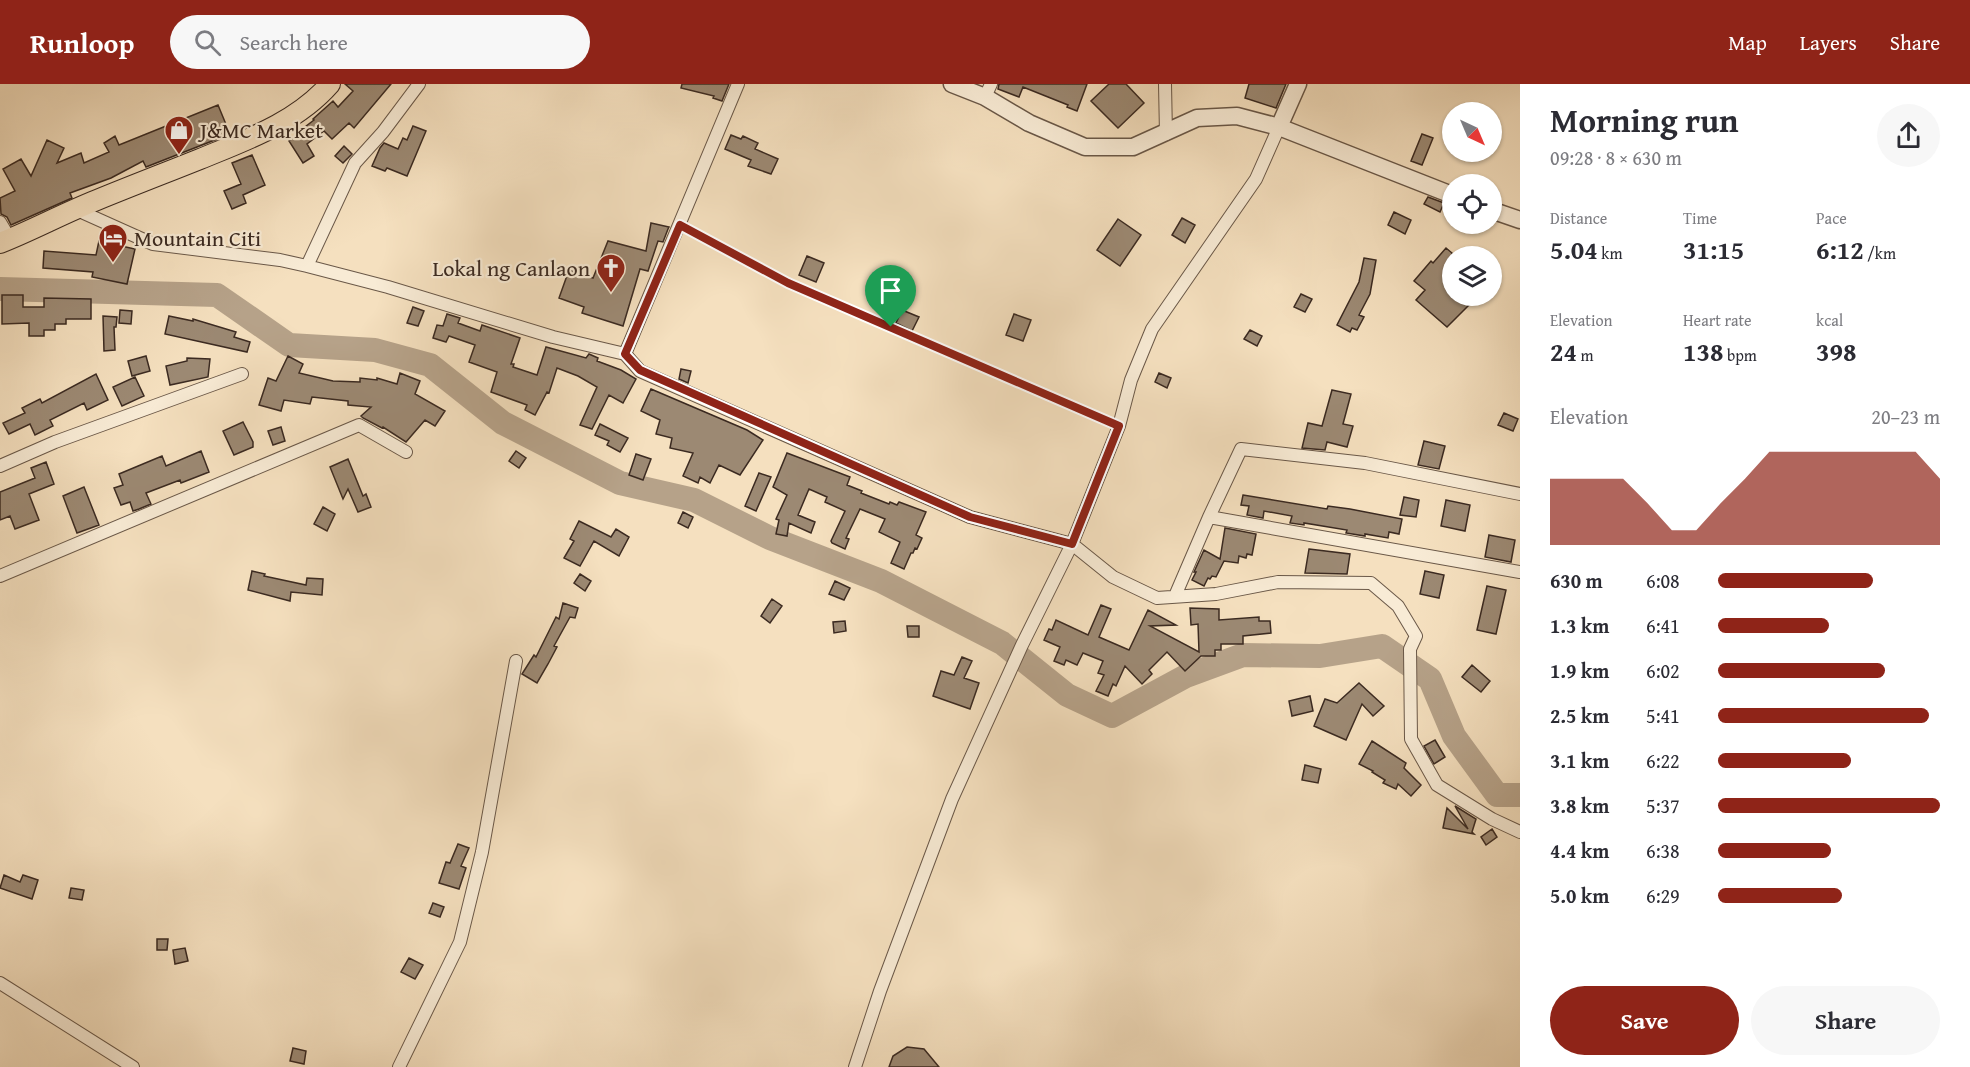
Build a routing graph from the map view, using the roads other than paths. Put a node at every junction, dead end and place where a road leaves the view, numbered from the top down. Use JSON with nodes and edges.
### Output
{"nodes":[{"id":1,"x":330,"y":84,"type":"edge"},
{"id":2,"x":419,"y":84,"type":"edge"},
{"id":3,"x":738,"y":84,"type":"edge"},
{"id":4,"x":952,"y":84,"type":"edge"},
{"id":5,"x":1165,"y":84,"type":"edge"},
{"id":6,"x":1298,"y":84,"type":"edge"},
{"id":7,"x":988,"y":91,"type":"edge"},
{"id":8,"x":1279,"y":127,"type":"junction"},
{"id":9,"x":1166,"y":134,"type":"junction"},
{"id":10,"x":1442,"y":191,"type":"edge"},
{"id":11,"x":75,"y":209,"type":"junction"},
{"id":12,"x":1502,"y":214,"type":"edge"},
{"id":13,"x":1520,"y":220,"type":"edge"},
{"id":14,"x":0,"y":222,"type":"edge"},
{"id":15,"x":680,"y":225,"type":"junction"},
{"id":16,"x":5,"y":241,"type":"edge"},
{"id":17,"x":307,"y":266,"type":"junction"},
{"id":18,"x":625,"y":354,"type":"junction"},
{"id":19,"x":242,"y":374,"type":"dead end"},
{"id":20,"x":1119,"y":426,"type":"junction"},
{"id":21,"x":406,"y":452,"type":"dead end"},
{"id":22,"x":0,"y":466,"type":"edge"},
{"id":23,"x":1520,"y":494,"type":"edge"},
{"id":24,"x":1209,"y":517,"type":"junction"},
{"id":25,"x":1072,"y":544,"type":"junction"},
{"id":26,"x":1520,"y":572,"type":"edge"},
{"id":27,"x":0,"y":576,"type":"edge"},
{"id":28,"x":1176,"y":596,"type":"junction"},
{"id":29,"x":516,"y":661,"type":"dead end"},
{"id":30,"x":1520,"y":832,"type":"edge"},
{"id":31,"x":0,"y":983,"type":"edge"},
{"id":32,"x":133,"y":1067,"type":"edge"},
{"id":33,"x":399,"y":1067,"type":"edge"},
{"id":34,"x":855,"y":1067,"type":"edge"}],
"edges":[{"from":1,"to":11,"type":"main road"},
{"from":2,"to":17,"type":"street"},
{"from":3,"to":15,"type":"street"},
{"from":4,"to":7,"type":"street"},
{"from":5,"to":9,"type":"street"},
{"from":6,"to":8,"type":"street"},
{"from":7,"to":9,"type":"street"},
{"from":8,"to":9,"type":"street"},
{"from":8,"to":10,"type":"street"},
{"from":8,"to":20,"type":"street"},
{"from":11,"to":16,"type":"main road"},
{"from":11,"to":17,"type":"street"},
{"from":12,"to":13,"type":"street"},
{"from":14,"to":16,"type":"street"},
{"from":15,"to":18,"type":"street"},
{"from":15,"to":20,"type":"lane"},
{"from":17,"to":18,"type":"street"},
{"from":18,"to":25,"type":"street"},
{"from":19,"to":22,"type":"street"},
{"from":20,"to":25,"type":"street"},
{"from":21,"to":27,"type":"street"},
{"from":23,"to":24,"type":"street"},
{"from":24,"to":26,"type":"street"},
{"from":24,"to":28,"type":"street"},
{"from":25,"to":28,"type":"street"},
{"from":25,"to":34,"type":"street"},
{"from":28,"to":30,"type":"street"},
{"from":29,"to":33,"type":"street"},
{"from":31,"to":32,"type":"street"}]}
